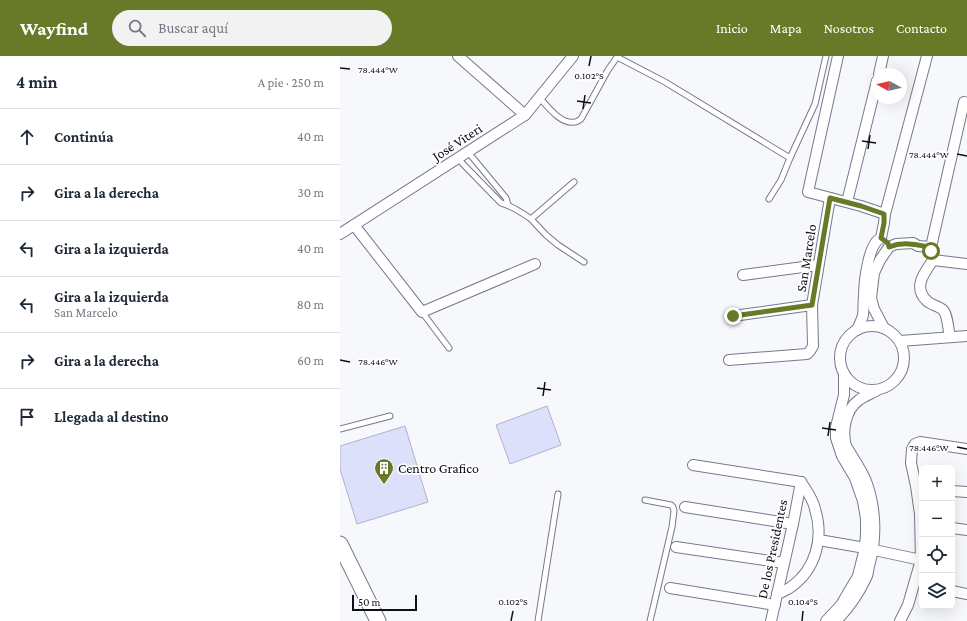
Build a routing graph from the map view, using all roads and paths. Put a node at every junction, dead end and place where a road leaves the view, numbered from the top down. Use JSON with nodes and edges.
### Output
{"nodes":[{"id":1,"x":458,"y":56,"type":"edge"},
{"id":2,"x":573,"y":56,"type":"edge"},
{"id":3,"x":617,"y":56,"type":"edge"},
{"id":4,"x":826,"y":56,"type":"edge"},
{"id":5,"x":838,"y":56,"type":"edge"},
{"id":6,"x":883,"y":56,"type":"edge"},
{"id":7,"x":927,"y":56,"type":"edge"},
{"id":8,"x":880,"y":68,"type":"edge"},
{"id":9,"x":540,"y":97,"type":"junction"},
{"id":10,"x":964,"y":102,"type":"dead end"},
{"id":11,"x":871,"y":104,"type":"edge"},
{"id":12,"x":525,"y":115,"type":"junction"},
{"id":13,"x":468,"y":152,"type":"junction"},
{"id":14,"x":458,"y":158,"type":"junction"},
{"id":15,"x":790,"y":158,"type":"junction"},
{"id":16,"x":574,"y":182,"type":"dead end"},
{"id":17,"x":830,"y":198,"type":"junction"},
{"id":18,"x":769,"y":199,"type":"dead end"},
{"id":19,"x":847,"y":202,"type":"junction"},
{"id":20,"x":508,"y":205,"type":"junction"},
{"id":21,"x":884,"y":214,"type":"junction"},
{"id":22,"x":531,"y":219,"type":"junction"},
{"id":23,"x":354,"y":225,"type":"junction"},
{"id":24,"x":340,"y":234,"type":"edge"},
{"id":25,"x":881,"y":238,"type":"junction"},
{"id":26,"x":889,"y":247,"type":"junction"},
{"id":27,"x":930,"y":247,"type":"junction"},
{"id":28,"x":933,"y":260,"type":"junction"},
{"id":29,"x":584,"y":262,"type":"dead end"},
{"id":30,"x":536,"y":264,"type":"dead end"},
{"id":31,"x":967,"y":264,"type":"edge"},
{"id":32,"x":818,"y":265,"type":"junction"},
{"id":33,"x":743,"y":275,"type":"dead end"},
{"id":34,"x":812,"y":305,"type":"junction"},
{"id":35,"x":422,"y":312,"type":"junction"},
{"id":36,"x":733,"y":316,"type":"dead end"},
{"id":37,"x":884,"y":328,"type":"junction"},
{"id":38,"x":858,"y":330,"type":"junction"},
{"id":39,"x":967,"y":336,"type":"edge"},
{"id":40,"x":950,"y":337,"type":"junction"},
{"id":41,"x":900,"y":341,"type":"junction"},
{"id":42,"x":449,"y":348,"type":"dead end"},
{"id":43,"x":729,"y":360,"type":"dead end"},
{"id":44,"x":844,"y":373,"type":"junction"},
{"id":45,"x":876,"y":391,"type":"junction"},
{"id":46,"x":390,"y":416,"type":"dead end"},
{"id":47,"x":340,"y":429,"type":"edge"},
{"id":48,"x":967,"y":449,"type":"edge"},
{"id":49,"x":693,"y":465,"type":"dead end"},
{"id":50,"x":859,"y":477,"type":"junction"},
{"id":51,"x":801,"y":482,"type":"junction"},
{"id":52,"x":919,"y":487,"type":"edge"},
{"id":53,"x":955,"y":491,"type":"edge"},
{"id":54,"x":967,"y":492,"type":"edge"},
{"id":55,"x":558,"y":494,"type":"dead end"},
{"id":56,"x":645,"y":500,"type":"dead end"},
{"id":57,"x":685,"y":507,"type":"dead end"},
{"id":58,"x":793,"y":524,"type":"junction"},
{"id":59,"x":955,"y":528,"type":"edge"},
{"id":60,"x":967,"y":530,"type":"edge"},
{"id":61,"x":819,"y":540,"type":"junction"},
{"id":62,"x":340,"y":544,"type":"edge"},
{"id":63,"x":676,"y":548,"type":"dead end"},
{"id":64,"x":869,"y":549,"type":"junction"},
{"id":65,"x":919,"y":560,"type":"edge"},
{"id":66,"x":784,"y":563,"type":"junction"},
{"id":67,"x":340,"y":564,"type":"edge"},
{"id":68,"x":919,"y":573,"type":"edge"},
{"id":69,"x":918,"y":584,"type":"edge"},
{"id":70,"x":670,"y":588,"type":"dead end"},
{"id":71,"x":955,"y":592,"type":"edge"},
{"id":72,"x":777,"y":594,"type":"junction"},
{"id":73,"x":967,"y":594,"type":"edge"},
{"id":74,"x":775,"y":605,"type":"junction"},
{"id":75,"x":844,"y":607,"type":"junction"},
{"id":76,"x":367,"y":621,"type":"edge"},
{"id":77,"x":378,"y":621,"type":"edge"},
{"id":78,"x":538,"y":621,"type":"edge"},
{"id":79,"x":650,"y":621,"type":"edge"},
{"id":80,"x":771,"y":621,"type":"edge"},
{"id":81,"x":826,"y":621,"type":"edge"},
{"id":82,"x":836,"y":621,"type":"edge"},
{"id":83,"x":900,"y":621,"type":"edge"}],
"edges":[{"from":1,"to":12,"type":"street"},
{"from":2,"to":9,"type":"street","name":"José Viteri"},
{"from":3,"to":9,"type":"lane"},
{"from":3,"to":15,"type":"lane"},
{"from":4,"to":15,"type":"lane"},
{"from":5,"to":17,"type":"street"},
{"from":6,"to":8,"type":"street"},
{"from":7,"to":21,"type":"street"},
{"from":9,"to":12,"type":"street","name":"José Viteri"},
{"from":10,"to":27,"type":"street"},
{"from":11,"to":19,"type":"street"},
{"from":12,"to":13,"type":"street","name":"José Viteri"},
{"from":13,"to":14,"type":"street","name":"José Viteri"},
{"from":13,"to":20,"type":"lane"},
{"from":14,"to":20,"type":"lane"},
{"from":14,"to":23,"type":"street","name":"José Viteri"},
{"from":15,"to":18,"type":"lane"},
{"from":16,"to":22,"type":"lane"},
{"from":17,"to":19,"type":"street"},
{"from":17,"to":32,"type":"street","name":"San Marcelo"},
{"from":19,"to":21,"type":"street"},
{"from":20,"to":22,"type":"lane"},
{"from":21,"to":25,"type":"street"},
{"from":22,"to":29,"type":"lane"},
{"from":23,"to":24,"type":"street","name":"José Viteri"},
{"from":23,"to":35,"type":"street"},
{"from":25,"to":26,"type":"street"},
{"from":25,"to":38,"type":"street"},
{"from":26,"to":27,"type":"street"},
{"from":26,"to":37,"type":"street"},
{"from":27,"to":28,"type":"street"},
{"from":28,"to":31,"type":"street"},
{"from":28,"to":40,"type":"street"},
{"from":30,"to":35,"type":"street"},
{"from":32,"to":33,"type":"street"},
{"from":32,"to":34,"type":"street","name":"San Marcelo"},
{"from":34,"to":36,"type":"street"},
{"from":34,"to":43,"type":"street","name":"San Marcelo"},
{"from":35,"to":42,"type":"lane"},
{"from":37,"to":38,"type":"street"},
{"from":37,"to":41,"type":"street"},
{"from":38,"to":44,"type":"street"},
{"from":39,"to":40,"type":"street"},
{"from":40,"to":41,"type":"street"},
{"from":41,"to":45,"type":"street"},
{"from":44,"to":45,"type":"street"},
{"from":44,"to":50,"type":"street"},
{"from":45,"to":50,"type":"street"},
{"from":46,"to":47,"type":"lane"},
{"from":48,"to":52,"type":"street"},
{"from":49,"to":51,"type":"street"},
{"from":50,"to":64,"type":"street"},
{"from":51,"to":58,"type":"street","name":"De los Presidentes"},
{"from":51,"to":61,"type":"street"},
{"from":53,"to":54,"type":"street"},
{"from":55,"to":78,"type":"lane"},
{"from":56,"to":79,"type":"lane"},
{"from":57,"to":58,"type":"street"},
{"from":58,"to":66,"type":"street","name":"De los Presidentes"},
{"from":59,"to":60,"type":"street"},
{"from":61,"to":64,"type":"street"},
{"from":61,"to":72,"type":"street"},
{"from":62,"to":77,"type":"main road"},
{"from":63,"to":66,"type":"street"},
{"from":64,"to":65,"type":"street"},
{"from":64,"to":75,"type":"street"},
{"from":66,"to":72,"type":"street","name":"De los Presidentes"},
{"from":67,"to":76,"type":"main road"},
{"from":68,"to":69,"type":"street"},
{"from":69,"to":83,"type":"street"},
{"from":70,"to":74,"type":"street"},
{"from":71,"to":73,"type":"street"},
{"from":72,"to":74,"type":"street","name":"De los Presidentes"},
{"from":74,"to":80,"type":"street","name":"De los Presidentes"},
{"from":75,"to":81,"type":"street"},
{"from":75,"to":82,"type":"street"}]}
